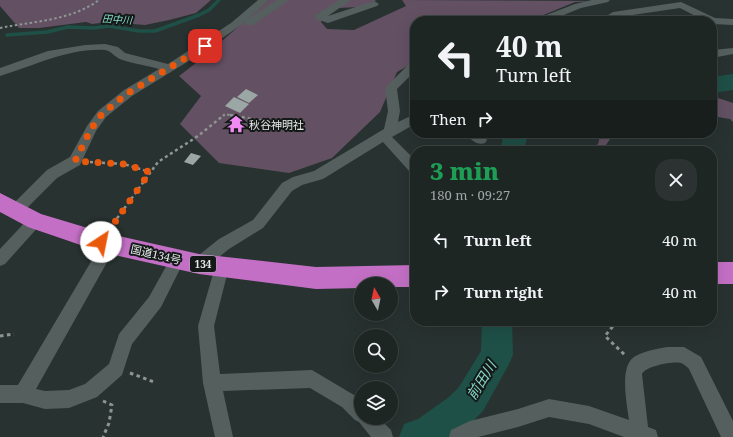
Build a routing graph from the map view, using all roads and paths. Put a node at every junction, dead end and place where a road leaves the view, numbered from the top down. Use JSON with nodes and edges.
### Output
{"nodes":[{"id":1,"x":99,"y":0,"type":"edge"},
{"id":2,"x":264,"y":0,"type":"edge"},
{"id":3,"x":284,"y":0,"type":"edge"},
{"id":4,"x":346,"y":0,"type":"edge"},
{"id":5,"x":605,"y":0,"type":"edge"},
{"id":6,"x":374,"y":4,"type":"dead end"},
{"id":7,"x":553,"y":16,"type":"edge"},
{"id":8,"x":614,"y":16,"type":"edge"},
{"id":9,"x":703,"y":16,"type":"edge"},
{"id":10,"x":717,"y":21,"type":"edge"},
{"id":11,"x":733,"y":22,"type":"edge"},
{"id":12,"x":0,"y":28,"type":"edge"},
{"id":13,"x":223,"y":34,"type":"junction"},
{"id":14,"x":733,"y":51,"type":"edge"},
{"id":15,"x":717,"y":53,"type":"edge"},
{"id":16,"x":168,"y":68,"type":"junction"},
{"id":17,"x":410,"y":70,"type":"edge"},
{"id":18,"x":0,"y":72,"type":"edge"},
{"id":19,"x":264,"y":121,"type":"dead end"},
{"id":20,"x":410,"y":121,"type":"edge"},
{"id":21,"x":387,"y":134,"type":"junction"},
{"id":22,"x":75,"y":161,"type":"junction"},
{"id":23,"x":410,"y":162,"type":"edge"},
{"id":24,"x":150,"y":172,"type":"junction"},
{"id":25,"x":7,"y":206,"type":"edge"},
{"id":26,"x":35,"y":221,"type":"junction"},
{"id":27,"x":105,"y":242,"type":"junction"},
{"id":28,"x":0,"y":259,"type":"edge"},
{"id":29,"x":178,"y":260,"type":"junction"},
{"id":30,"x":199,"y":264,"type":"junction"},
{"id":31,"x":222,"y":267,"type":"junction"},
{"id":32,"x":717,"y":273,"type":"edge"},
{"id":33,"x":733,"y":273,"type":"edge"},
{"id":34,"x":410,"y":276,"type":"edge"},
{"id":35,"x":613,"y":326,"type":"edge"},
{"id":36,"x":14,"y":334,"type":"dead end"},
{"id":37,"x":0,"y":336,"type":"edge"},
{"id":38,"x":636,"y":366,"type":"junction"},
{"id":39,"x":116,"y":369,"type":"junction"},
{"id":40,"x":154,"y":382,"type":"dead end"},
{"id":41,"x":212,"y":383,"type":"junction"},
{"id":42,"x":91,"y":391,"type":"junction"},
{"id":43,"x":0,"y":394,"type":"edge"},
{"id":44,"x":23,"y":394,"type":"junction"},
{"id":45,"x":354,"y":407,"type":"edge"},
{"id":46,"x":373,"y":425,"type":"edge"},
{"id":47,"x":644,"y":435,"type":"edge"},
{"id":48,"x":103,"y":437,"type":"edge"},
{"id":49,"x":224,"y":437,"type":"edge"},
{"id":50,"x":384,"y":437,"type":"edge"},
{"id":51,"x":458,"y":437,"type":"edge"},
{"id":52,"x":731,"y":437,"type":"edge"}],
"edges":[{"from":1,"to":12,"type":"path"},
{"from":2,"to":13,"type":"street"},
{"from":3,"to":13,"type":"street"},
{"from":4,"to":6,"type":"street"},
{"from":5,"to":7,"type":"street"},
{"from":8,"to":9,"type":"street"},
{"from":10,"to":11,"type":"street"},
{"from":13,"to":16,"type":"street"},
{"from":14,"to":15,"type":"street"},
{"from":16,"to":18,"type":"street"},
{"from":16,"to":22,"type":"street"},
{"from":17,"to":21,"type":"street"},
{"from":19,"to":24,"type":"path"},
{"from":20,"to":21,"type":"street"},
{"from":21,"to":23,"type":"street"},
{"from":21,"to":30,"type":"street"},
{"from":22,"to":24,"type":"path"},
{"from":22,"to":25,"type":"street"},
{"from":24,"to":27,"type":"path"},
{"from":25,"to":26,"type":"highway","name":"国道134号","number":"134"},
{"from":26,"to":27,"type":"highway","name":"国道134号","number":"134"},
{"from":26,"to":28,"type":"street"},
{"from":27,"to":29,"type":"highway","name":"国道134号","number":"134"},
{"from":27,"to":44,"type":"street"},
{"from":29,"to":30,"type":"highway","name":"国道134号","number":"134"},
{"from":29,"to":39,"type":"street"},
{"from":30,"to":31,"type":"highway","name":"国道134号","number":"134"},
{"from":31,"to":34,"type":"highway","name":"国道134号","number":"134"},
{"from":31,"to":41,"type":"street"},
{"from":32,"to":33,"type":"highway"},
{"from":35,"to":38,"type":"path"},
{"from":36,"to":37,"type":"path"},
{"from":38,"to":47,"type":"street"},
{"from":38,"to":52,"type":"street"},
{"from":39,"to":40,"type":"path"},
{"from":39,"to":42,"type":"street"},
{"from":41,"to":45,"type":"street"},
{"from":41,"to":49,"type":"street"},
{"from":42,"to":44,"type":"street"},
{"from":42,"to":48,"type":"path"},
{"from":43,"to":44,"type":"street"},
{"from":46,"to":50,"type":"street"},
{"from":47,"to":51,"type":"street"}]}
